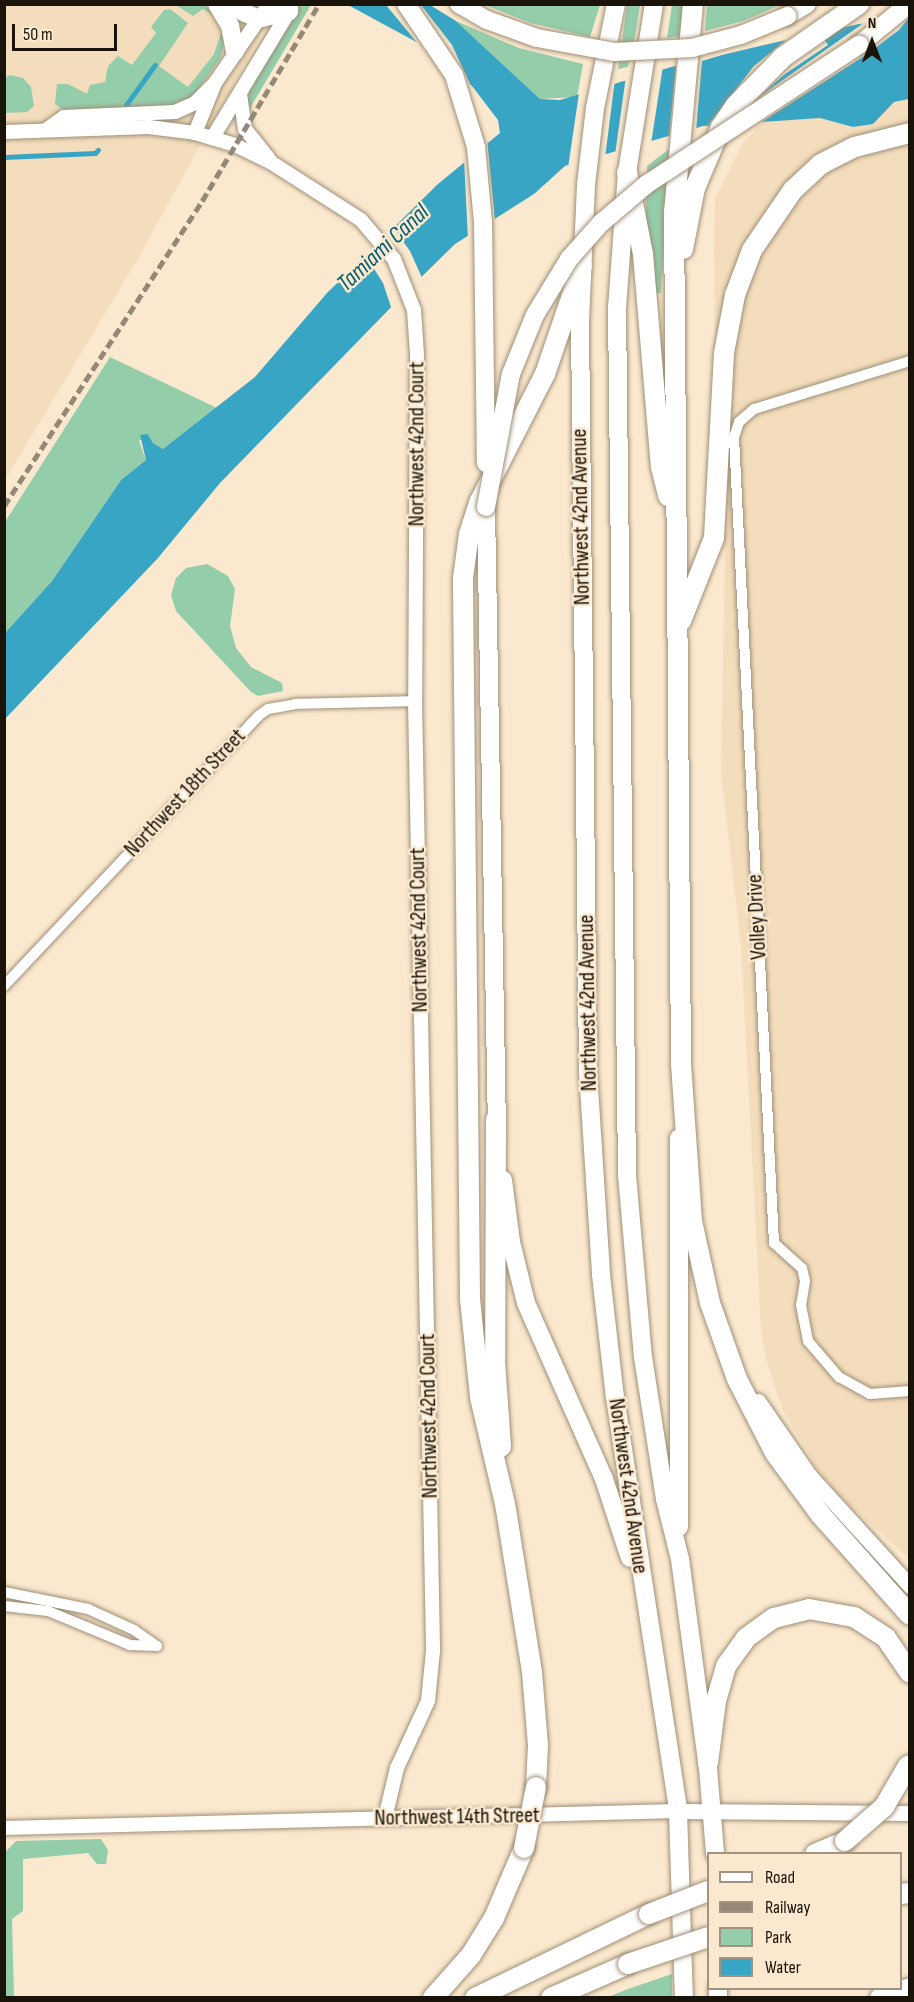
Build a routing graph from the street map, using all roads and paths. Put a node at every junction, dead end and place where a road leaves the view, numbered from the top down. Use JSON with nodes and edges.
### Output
{"nodes":[{"id":1,"x":217,"y":4,"type":"edge"},
{"id":2,"x":225,"y":4,"type":"edge"},
{"id":3,"x":406,"y":4,"type":"edge"},
{"id":4,"x":459,"y":4,"type":"edge"},
{"id":5,"x":616,"y":4,"type":"edge"},
{"id":6,"x":654,"y":4,"type":"edge"},
{"id":7,"x":693,"y":4,"type":"edge"},
{"id":8,"x":807,"y":4,"type":"edge"},
{"id":9,"x":859,"y":4,"type":"edge"},
{"id":10,"x":909,"y":4,"type":"edge"},
{"id":11,"x":291,"y":8,"type":"edge"},
{"id":12,"x":264,"y":12,"type":"edge"},
{"id":13,"x":235,"y":52,"type":"junction"},
{"id":14,"x":215,"y":83,"type":"junction"},
{"id":15,"x":240,"y":94,"type":"junction"},
{"id":16,"x":45,"y":130,"type":"junction"},
{"id":17,"x":4,"y":132,"type":"edge"},
{"id":18,"x":195,"y":133,"type":"junction"},
{"id":19,"x":909,"y":133,"type":"edge"},
{"id":20,"x":213,"y":137,"type":"junction"},
{"id":21,"x":272,"y":163,"type":"junction"},
{"id":22,"x":627,"y":172,"type":"junction"},
{"id":23,"x":582,"y":266,"type":"junction"},
{"id":24,"x":676,"y":284,"type":"junction"},
{"id":25,"x":909,"y":361,"type":"edge"},
{"id":26,"x":486,"y":507,"type":"junction"},
{"id":27,"x":676,"y":528,"type":"junction"},
{"id":28,"x":677,"y":632,"type":"junction"},
{"id":29,"x":415,"y":701,"type":"junction"},
{"id":30,"x":4,"y":986,"type":"edge"},
{"id":31,"x":681,"y":1064,"type":"junction"},
{"id":32,"x":495,"y":1119,"type":"junction"},
{"id":33,"x":710,"y":1303,"type":"junction"},
{"id":34,"x":909,"y":1391,"type":"edge"},
{"id":35,"x":505,"y":1504,"type":"junction"},
{"id":36,"x":680,"y":1559,"type":"junction"},
{"id":37,"x":909,"y":1586,"type":"edge"},
{"id":38,"x":4,"y":1592,"type":"edge"},
{"id":39,"x":4,"y":1606,"type":"edge"},
{"id":40,"x":646,"y":1611,"type":"junction"},
{"id":41,"x":909,"y":1615,"type":"edge"},
{"id":42,"x":909,"y":1673,"type":"edge"},
{"id":43,"x":909,"y":1762,"type":"edge"},
{"id":44,"x":708,"y":1763,"type":"junction"},
{"id":45,"x":713,"y":1810,"type":"junction"},
{"id":46,"x":678,"y":1811,"type":"junction"},
{"id":47,"x":909,"y":1813,"type":"edge"},
{"id":48,"x":385,"y":1818,"type":"junction"},
{"id":49,"x":4,"y":1828,"type":"edge"},
{"id":50,"x":715,"y":1852,"type":"edge"},
{"id":51,"x":820,"y":1852,"type":"edge"},
{"id":52,"x":707,"y":1891,"type":"edge"},
{"id":53,"x":707,"y":1937,"type":"edge"},
{"id":54,"x":909,"y":1988,"type":"edge"},
{"id":55,"x":433,"y":1998,"type":"edge"},
{"id":56,"x":475,"y":1998,"type":"edge"},
{"id":57,"x":551,"y":1998,"type":"edge"},
{"id":58,"x":684,"y":1998,"type":"edge"},
{"id":59,"x":880,"y":1998,"type":"edge"}],
"edges":[{"from":1,"to":13,"type":"main road"},
{"from":2,"to":12,"type":"main road"},
{"from":3,"to":26,"type":"main road","bridge":true},
{"from":4,"to":8,"type":"main road","bridge":true},
{"from":5,"to":23,"type":"main road","name":"Northwest 42nd Avenue"},
{"from":6,"to":22,"type":"main road","name":"Northwest 42nd Avenue"},
{"from":7,"to":24,"type":"highway"},
{"from":9,"to":24,"type":"highway"},
{"from":10,"to":26,"type":"main road","bridge":true},
{"from":11,"to":12,"type":"main road"},
{"from":11,"to":15,"type":"street"},
{"from":12,"to":13,"type":"street"},
{"from":13,"to":14,"type":"street"},
{"from":14,"to":16,"type":"street"},
{"from":14,"to":18,"type":"street"},
{"from":15,"to":20,"type":"street"},
{"from":15,"to":21,"type":"street"},
{"from":16,"to":17,"type":"street","name":"Northwest 42nd Court"},
{"from":16,"to":18,"type":"street","name":"Northwest 42nd Court"},
{"from":18,"to":20,"type":"street","name":"Northwest 42nd Court"},
{"from":19,"to":28,"type":"highway"},
{"from":20,"to":21,"type":"street","name":"Northwest 42nd Court"},
{"from":21,"to":29,"type":"street","name":"Northwest 42nd Court"},
{"from":22,"to":27,"type":"highway"},
{"from":22,"to":36,"type":"main road","name":"Northwest 42nd Avenue"},
{"from":23,"to":35,"type":"highway"},
{"from":23,"to":40,"type":"main road","name":"Northwest 42nd Avenue"},
{"from":24,"to":27,"type":"highway"},
{"from":25,"to":34,"type":"street","name":"Volley Drive"},
{"from":26,"to":32,"type":"main road"},
{"from":27,"to":28,"type":"highway"},
{"from":28,"to":31,"type":"highway"},
{"from":29,"to":30,"type":"street","name":"Northwest 18th Street"},
{"from":29,"to":48,"type":"street","name":"Northwest 42nd Court"},
{"from":31,"to":33,"type":"highway"},
{"from":31,"to":36,"type":"main road"},
{"from":32,"to":35,"type":"highway"},
{"from":32,"to":40,"type":"main road"},
{"from":33,"to":37,"type":"main road"},
{"from":33,"to":41,"type":"highway"},
{"from":35,"to":55,"type":"highway","bridge":true},
{"from":36,"to":44,"type":"main road","name":"Northwest 42nd Avenue"},
{"from":38,"to":39,"type":"street"},
{"from":40,"to":46,"type":"main road","name":"Northwest 42nd Avenue"},
{"from":42,"to":44,"type":"highway"},
{"from":43,"to":51,"type":"highway","bridge":true},
{"from":44,"to":45,"type":"main road","name":"Northwest 42nd Avenue"},
{"from":45,"to":46,"type":"main road","name":"Northwest 14th Street"},
{"from":45,"to":47,"type":"main road","name":"Northwest 14th Street"},
{"from":45,"to":50,"type":"main road","name":"Northwest 42nd Avenue"},
{"from":46,"to":48,"type":"street","name":"Northwest 14th Street"},
{"from":46,"to":58,"type":"main road","name":"Northwest 42nd Avenue"},
{"from":48,"to":49,"type":"street","name":"Northwest 14th Street"},
{"from":52,"to":56,"type":"highway","bridge":true},
{"from":53,"to":57,"type":"highway","bridge":true},
{"from":54,"to":59,"type":"highway"}]}
